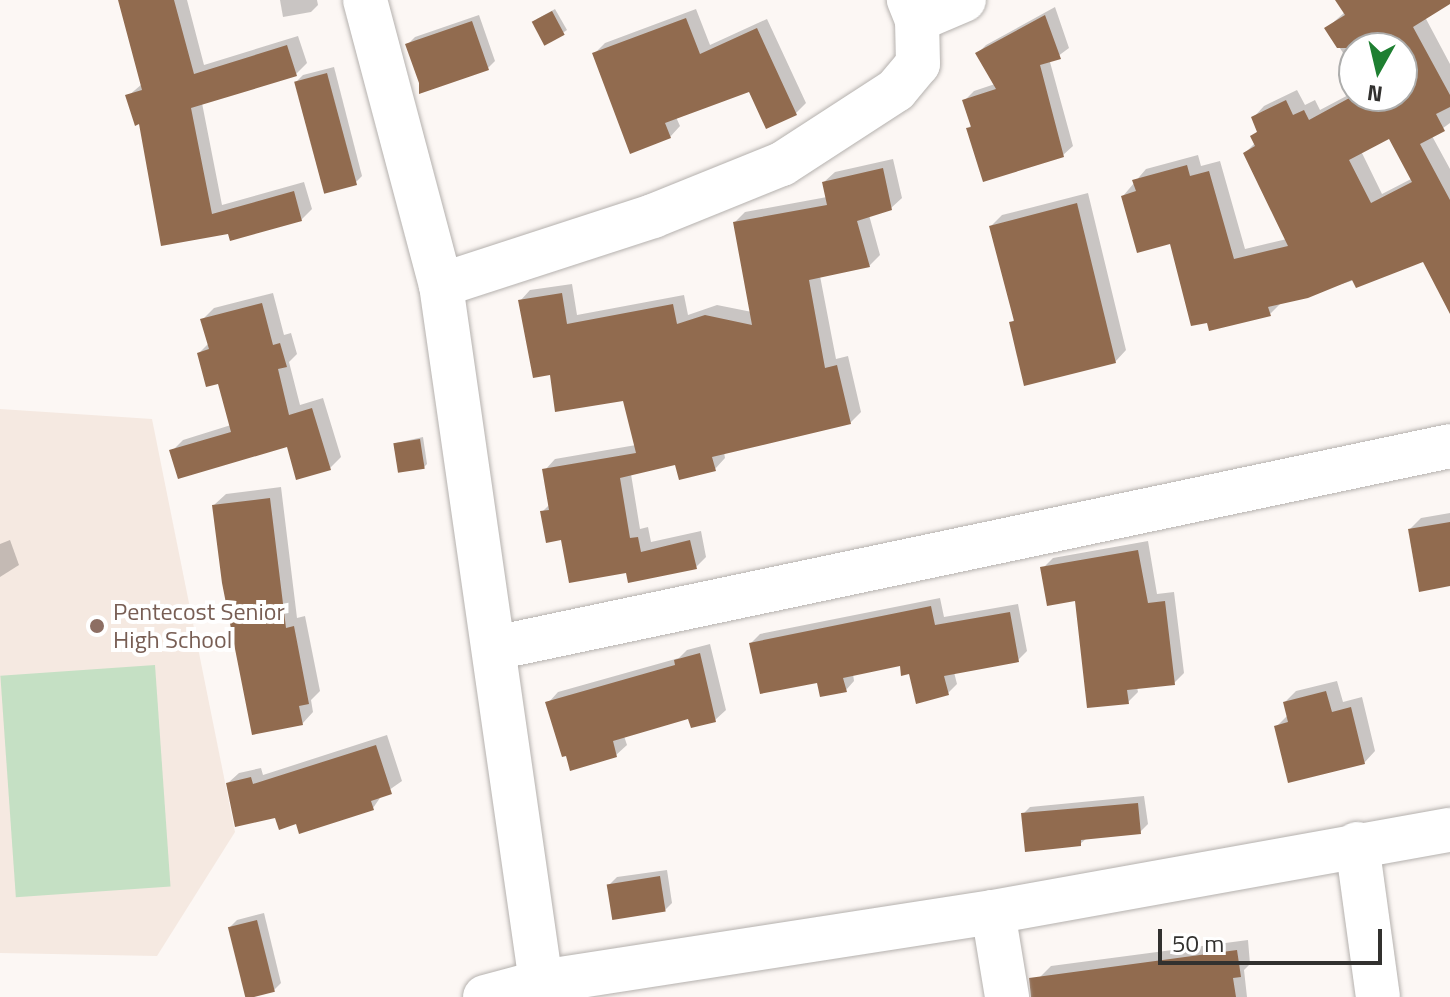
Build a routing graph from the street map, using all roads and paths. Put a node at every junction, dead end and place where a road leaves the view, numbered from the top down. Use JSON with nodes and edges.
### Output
{"nodes":[{"id":1,"x":365,"y":0,"type":"edge"},
{"id":2,"x":964,"y":0,"type":"edge"},
{"id":3,"x":913,"y":10,"type":"edge"},
{"id":4,"x":441,"y":285,"type":"junction"},
{"id":5,"x":1450,"y":446,"type":"edge"},
{"id":6,"x":495,"y":648,"type":"junction"},
{"id":7,"x":1450,"y":830,"type":"edge"},
{"id":8,"x":1357,"y":844,"type":"junction"},
{"id":9,"x":993,"y":912,"type":"junction"},
{"id":10,"x":541,"y":982,"type":"junction"},
{"id":11,"x":485,"y":997,"type":"edge"},
{"id":12,"x":1007,"y":997,"type":"edge"},
{"id":13,"x":1378,"y":997,"type":"edge"}],
"edges":[{"from":1,"to":4,"type":"street"},
{"from":2,"to":3,"type":"street"},
{"from":3,"to":4,"type":"street"},
{"from":4,"to":6,"type":"street"},
{"from":5,"to":6,"type":"street"},
{"from":6,"to":10,"type":"street"},
{"from":7,"to":8,"type":"street"},
{"from":8,"to":9,"type":"street"},
{"from":8,"to":13,"type":"street"},
{"from":9,"to":10,"type":"street"},
{"from":9,"to":12,"type":"street"},
{"from":10,"to":11,"type":"street"}]}
